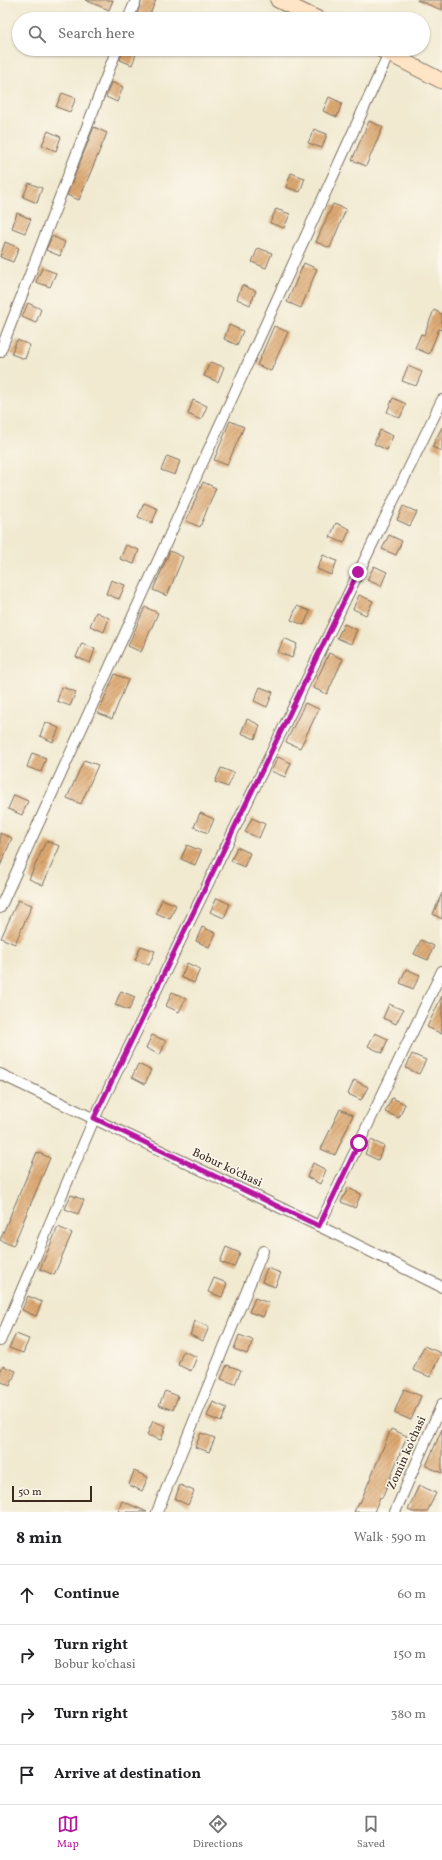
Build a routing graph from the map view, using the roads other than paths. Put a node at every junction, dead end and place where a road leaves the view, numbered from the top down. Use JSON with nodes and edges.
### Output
{"nodes":[{"id":1,"x":136,"y":0,"type":"edge"},
{"id":2,"x":278,"y":0,"type":"edge"},
{"id":3,"x":131,"y":12,"type":"edge"},
{"id":4,"x":303,"y":12,"type":"edge"},
{"id":5,"x":114,"y":56,"type":"edge"},
{"id":6,"x":382,"y":56,"type":"edge"},
{"id":7,"x":394,"y":56,"type":"edge"},
{"id":8,"x":442,"y":81,"type":"edge"},
{"id":9,"x":0,"y":352,"type":"edge"},
{"id":10,"x":442,"y":400,"type":"edge"},
{"id":11,"x":0,"y":908,"type":"edge"},
{"id":12,"x":442,"y":971,"type":"edge"},
{"id":13,"x":0,"y":1074,"type":"edge"},
{"id":14,"x":94,"y":1118,"type":"junction"},
{"id":15,"x":319,"y":1226,"type":"junction"},
{"id":16,"x":263,"y":1251,"type":"dead end"},
{"id":17,"x":442,"y":1287,"type":"edge"},
{"id":18,"x":0,"y":1341,"type":"edge"},
{"id":19,"x":442,"y":1404,"type":"edge"},
{"id":20,"x":157,"y":1512,"type":"edge"},
{"id":21,"x":395,"y":1512,"type":"edge"}],
"edges":[{"from":1,"to":3,"type":"street"},
{"from":2,"to":4,"type":"street"},
{"from":5,"to":9,"type":"street"},
{"from":6,"to":11,"type":"street"},
{"from":7,"to":8,"type":"street"},
{"from":10,"to":14,"type":"street"},
{"from":12,"to":15,"type":"street"},
{"from":13,"to":14,"type":"street","name":"Bobur ko'chasi"},
{"from":14,"to":15,"type":"street","name":"Bobur ko'chasi"},
{"from":14,"to":18,"type":"street"},
{"from":15,"to":17,"type":"street","name":"Bobur ko'chasi"},
{"from":16,"to":20,"type":"street"},
{"from":19,"to":21,"type":"street","name":"Zomin ko'chasi"}]}
